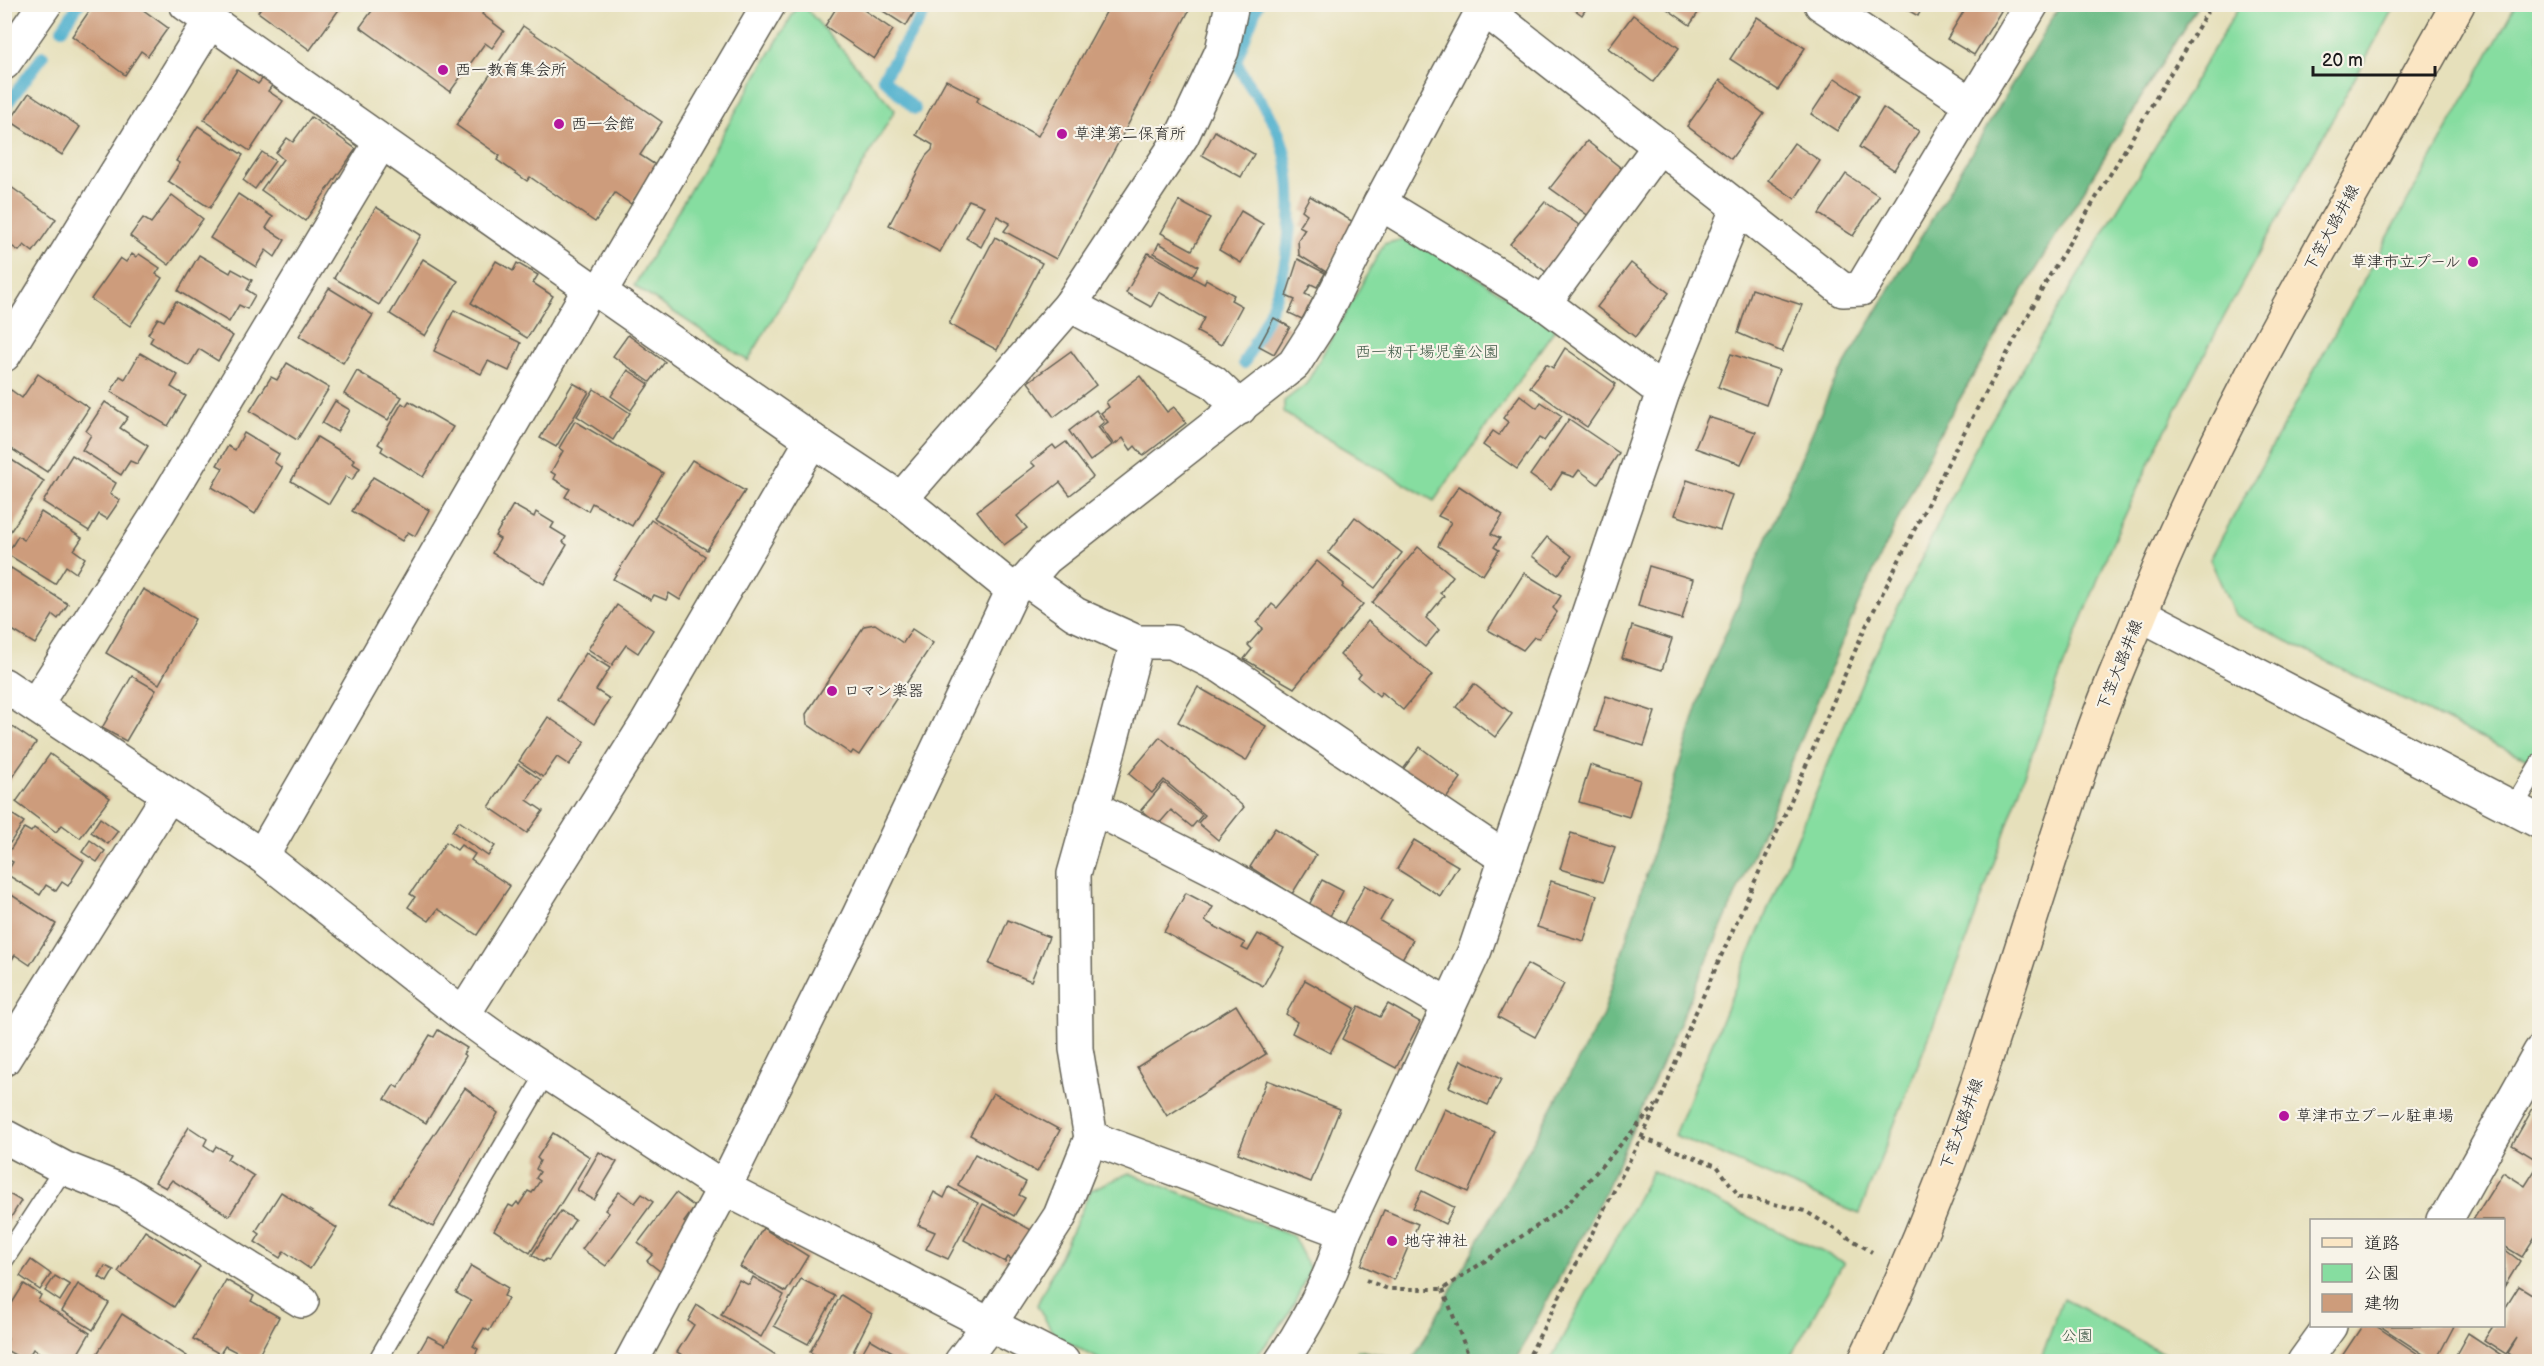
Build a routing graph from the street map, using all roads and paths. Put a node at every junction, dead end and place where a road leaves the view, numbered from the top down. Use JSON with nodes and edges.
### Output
{"nodes":[{"id":1,"x":45,"y":4,"type":"edge"},
{"id":2,"x":769,"y":4,"type":"edge"},
{"id":3,"x":1232,"y":4,"type":"edge"},
{"id":4,"x":1821,"y":4,"type":"edge"},
{"id":5,"x":2032,"y":4,"type":"edge"},
{"id":6,"x":2212,"y":4,"type":"edge"},
{"id":7,"x":2458,"y":4,"type":"edge"},
{"id":8,"x":1482,"y":6,"type":"edge"},
{"id":9,"x":198,"y":13,"type":"edge"},
{"id":10,"x":1858,"y":15,"type":"edge"},
{"id":11,"x":4,"y":63,"type":"edge"},
{"id":12,"x":1971,"y":104,"type":"junction"},
{"id":13,"x":381,"y":142,"type":"junction"},
{"id":14,"x":1660,"y":145,"type":"junction"},
{"id":15,"x":1380,"y":203,"type":"junction"},
{"id":16,"x":1737,"y":209,"type":"junction"},
{"id":17,"x":595,"y":290,"type":"junction"},
{"id":18,"x":1544,"y":303,"type":"junction"},
{"id":19,"x":1070,"y":306,"type":"junction"},
{"id":20,"x":4,"y":355,"type":"edge"},
{"id":21,"x":1663,"y":392,"type":"junction"},
{"id":22,"x":1240,"y":408,"type":"junction"},
{"id":23,"x":812,"y":440,"type":"junction"},
{"id":24,"x":902,"y":499,"type":"junction"},
{"id":25,"x":1020,"y":585,"type":"junction"},
{"id":26,"x":2140,"y":614,"type":"junction"},
{"id":27,"x":1137,"y":642,"type":"junction"},
{"id":28,"x":4,"y":685,"type":"edge"},
{"id":29,"x":36,"y":704,"type":"junction"},
{"id":30,"x":2540,"y":763,"type":"edge"},
{"id":31,"x":168,"y":796,"type":"junction"},
{"id":32,"x":1092,"y":807,"type":"junction"},
{"id":33,"x":2526,"y":815,"type":"edge"},
{"id":34,"x":262,"y":856,"type":"junction"},
{"id":35,"x":1505,"y":858,"type":"junction"},
{"id":36,"x":1449,"y":1005,"type":"junction"},
{"id":37,"x":463,"y":1015,"type":"junction"},
{"id":38,"x":2540,"y":1052,"type":"edge"},
{"id":39,"x":4,"y":1059,"type":"edge"},
{"id":40,"x":546,"y":1073,"type":"junction"},
{"id":41,"x":1660,"y":1101,"type":"junction"},
{"id":42,"x":4,"y":1136,"type":"edge"},
{"id":43,"x":1091,"y":1138,"type":"junction"},
{"id":44,"x":1642,"y":1138,"type":"junction"},
{"id":45,"x":64,"y":1168,"type":"junction"},
{"id":46,"x":724,"y":1188,"type":"junction"},
{"id":47,"x":2446,"y":1219,"type":"edge"},
{"id":48,"x":1344,"y":1232,"type":"junction"},
{"id":49,"x":4,"y":1260,"type":"edge"},
{"id":50,"x":1343,"y":1270,"type":"junction"},
{"id":51,"x":1904,"y":1271,"type":"junction"},
{"id":52,"x":1443,"y":1288,"type":"junction"},
{"id":53,"x":302,"y":1301,"type":"dead end"},
{"id":54,"x":989,"y":1325,"type":"junction"},
{"id":55,"x":2329,"y":1327,"type":"edge"},
{"id":56,"x":380,"y":1356,"type":"dead end"},
{"id":57,"x":631,"y":1362,"type":"edge"},
{"id":58,"x":961,"y":1362,"type":"edge"},
{"id":59,"x":1063,"y":1362,"type":"edge"},
{"id":60,"x":1281,"y":1362,"type":"edge"},
{"id":61,"x":1467,"y":1362,"type":"edge"},
{"id":62,"x":1526,"y":1362,"type":"edge"},
{"id":63,"x":1864,"y":1362,"type":"edge"},
{"id":64,"x":2304,"y":1362,"type":"edge"}],
"edges":[{"from":1,"to":11,"type":"street"},
{"from":2,"to":17,"type":"street"},
{"from":3,"to":19,"type":"street"},
{"from":4,"to":10,"type":"street"},
{"from":5,"to":12,"type":"street"},
{"from":6,"to":41,"type":"path"},
{"from":7,"to":26,"type":"main road","name":"下笠大路井線"},
{"from":8,"to":14,"type":"street"},
{"from":8,"to":15,"type":"street"},
{"from":9,"to":13,"type":"street"},
{"from":9,"to":20,"type":"street"},
{"from":10,"to":12,"type":"street"},
{"from":12,"to":16,"type":"street"},
{"from":13,"to":17,"type":"street"},
{"from":13,"to":29,"type":"street"},
{"from":14,"to":16,"type":"street"},
{"from":14,"to":18,"type":"street"},
{"from":15,"to":18,"type":"street"},
{"from":15,"to":22,"type":"street"},
{"from":16,"to":21,"type":"street"},
{"from":17,"to":23,"type":"street"},
{"from":17,"to":34,"type":"street"},
{"from":18,"to":21,"type":"street"},
{"from":19,"to":22,"type":"street"},
{"from":19,"to":24,"type":"street"},
{"from":21,"to":35,"type":"street"},
{"from":22,"to":25,"type":"street"},
{"from":23,"to":24,"type":"street"},
{"from":23,"to":37,"type":"street"},
{"from":24,"to":25,"type":"street"},
{"from":25,"to":27,"type":"street"},
{"from":25,"to":46,"type":"street"},
{"from":26,"to":33,"type":"street"},
{"from":26,"to":51,"type":"main road","name":"下笠大路井線"},
{"from":27,"to":32,"type":"street"},
{"from":27,"to":35,"type":"street"},
{"from":28,"to":29,"type":"street"},
{"from":29,"to":31,"type":"street"},
{"from":30,"to":33,"type":"lane"},
{"from":31,"to":34,"type":"street"},
{"from":31,"to":39,"type":"street"},
{"from":32,"to":36,"type":"street"},
{"from":32,"to":43,"type":"street"},
{"from":34,"to":37,"type":"street"},
{"from":35,"to":36,"type":"street"},
{"from":36,"to":48,"type":"street"},
{"from":37,"to":40,"type":"street"},
{"from":38,"to":47,"type":"street"},
{"from":40,"to":46,"type":"street"},
{"from":40,"to":56,"type":"lane"},
{"from":41,"to":44,"type":"path"},
{"from":41,"to":52,"type":"path"},
{"from":42,"to":45,"type":"street"},
{"from":43,"to":48,"type":"street"},
{"from":43,"to":54,"type":"street"},
{"from":44,"to":51,"type":"path"},
{"from":44,"to":62,"type":"path"},
{"from":45,"to":49,"type":"lane"},
{"from":45,"to":53,"type":"street"},
{"from":46,"to":54,"type":"street"},
{"from":46,"to":57,"type":"street"},
{"from":48,"to":50,"type":"street"},
{"from":50,"to":52,"type":"path"},
{"from":50,"to":60,"type":"street"},
{"from":51,"to":63,"type":"main road","name":"下笠大路井線"},
{"from":52,"to":61,"type":"path"},
{"from":54,"to":58,"type":"street"},
{"from":54,"to":59,"type":"street"},
{"from":55,"to":64,"type":"street"}]}
